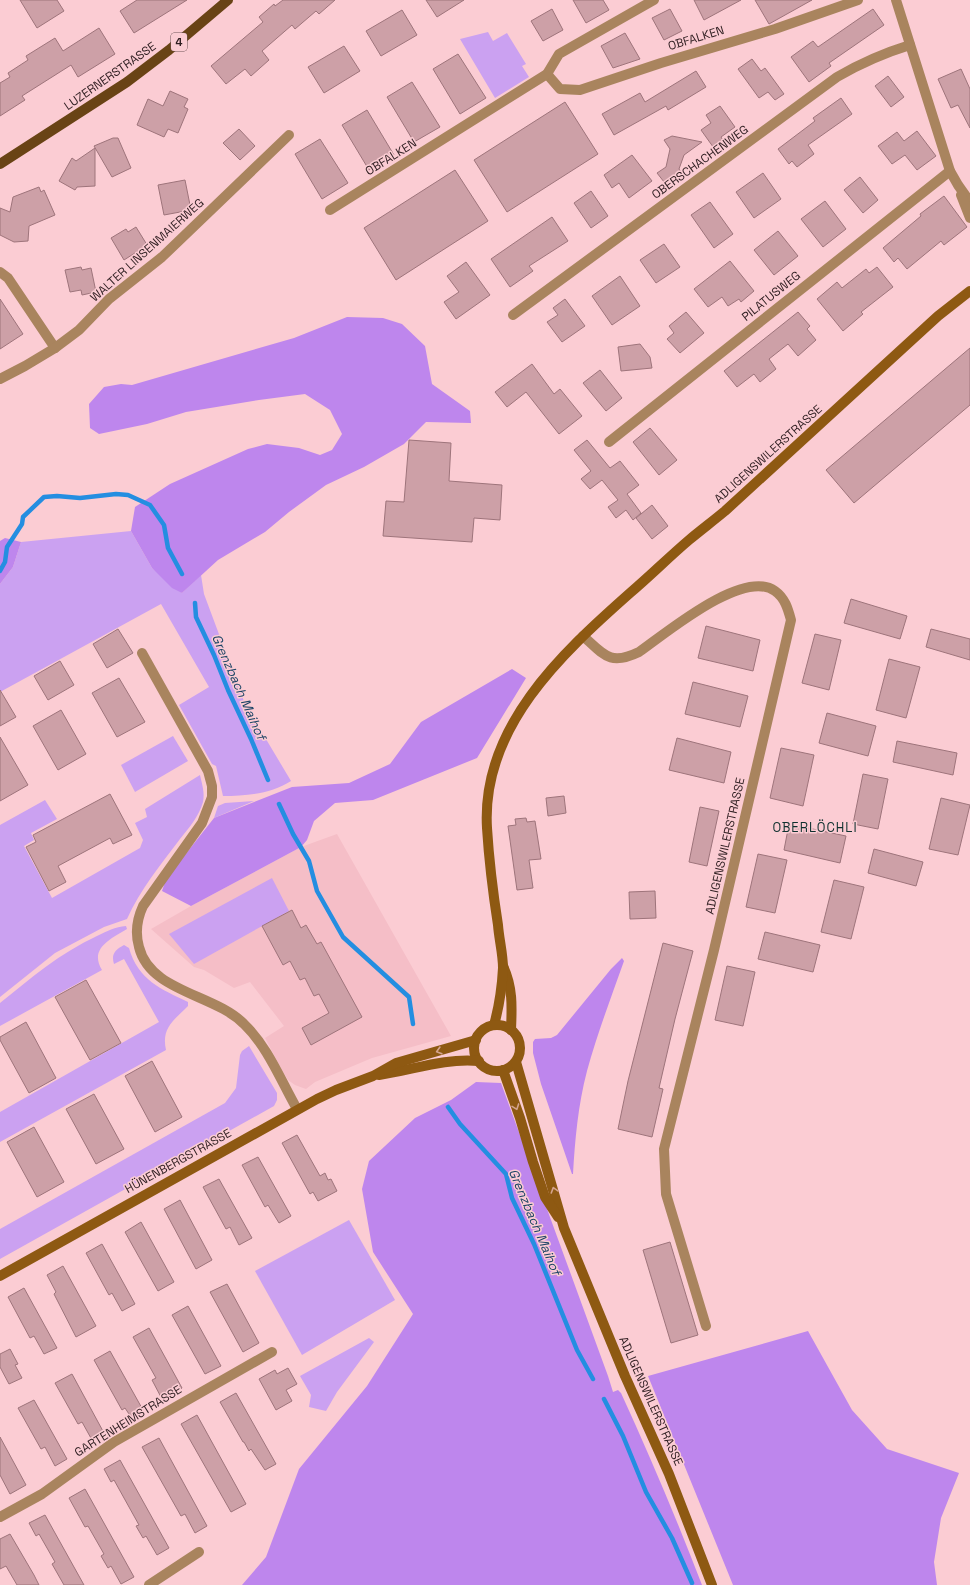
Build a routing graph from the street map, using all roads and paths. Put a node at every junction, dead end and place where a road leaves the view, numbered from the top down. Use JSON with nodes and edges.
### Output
{"nodes":[{"id":1,"x":228,"y":0,"type":"edge"},
{"id":2,"x":654,"y":0,"type":"edge"},
{"id":3,"x":858,"y":0,"type":"edge"},
{"id":4,"x":896,"y":0,"type":"edge"},
{"id":5,"x":910,"y":45,"type":"junction"},
{"id":6,"x":548,"y":74,"type":"junction"},
{"id":7,"x":289,"y":135,"type":"dead end"},
{"id":8,"x":0,"y":164,"type":"edge"},
{"id":9,"x":950,"y":171,"type":"junction"},
{"id":10,"x":958,"y":185,"type":"junction"},
{"id":11,"x":970,"y":202,"type":"edge"},
{"id":12,"x":330,"y":210,"type":"dead end"},
{"id":13,"x":970,"y":218,"type":"edge"},
{"id":14,"x":0,"y":272,"type":"edge"},
{"id":15,"x":970,"y":291,"type":"edge"},
{"id":16,"x":513,"y":315,"type":"dead end"},
{"id":17,"x":55,"y":348,"type":"junction"},
{"id":18,"x":0,"y":379,"type":"edge"},
{"id":19,"x":609,"y":442,"type":"dead end"},
{"id":20,"x":583,"y":636,"type":"junction"},
{"id":21,"x":142,"y":653,"type":"dead end"},
{"id":22,"x":503,"y":966,"type":"junction"},
{"id":23,"x":494,"y":1025,"type":"junction"},
{"id":24,"x":511,"y":1030,"type":"junction"},
{"id":25,"x":476,"y":1040,"type":"junction"},
{"id":26,"x":479,"y":1061,"type":"junction"},
{"id":27,"x":516,"y":1062,"type":"junction"},
{"id":28,"x":503,"y":1070,"type":"junction"},
{"id":29,"x":373,"y":1076,"type":"junction"},
{"id":30,"x":297,"y":1109,"type":"junction"},
{"id":31,"x":564,"y":1228,"type":"junction"},
{"id":32,"x":0,"y":1276,"type":"edge"},
{"id":33,"x":706,"y":1326,"type":"dead end"},
{"id":34,"x":272,"y":1352,"type":"dead end"},
{"id":35,"x":0,"y":1518,"type":"edge"},
{"id":36,"x":198,"y":1552,"type":"dead end"},
{"id":37,"x":149,"y":1585,"type":"edge"},
{"id":38,"x":712,"y":1585,"type":"edge"}],
"edges":[{"from":1,"to":8,"type":"main road","name":"LUZERNERSTRASSE","number":"4"},
{"from":2,"to":6,"type":"street","name":"OBFALKEN"},
{"from":3,"to":6,"type":"street","name":"OBFALKEN"},
{"from":4,"to":5,"type":"street"},
{"from":5,"to":9,"type":"street"},
{"from":5,"to":16,"type":"street","name":"OBERSCHACHENWEG"},
{"from":6,"to":12,"type":"street","name":"OBFALKEN"},
{"from":7,"to":17,"type":"street","name":"WALTER LINSENMAIERWEG"},
{"from":9,"to":10,"type":"street"},
{"from":9,"to":19,"type":"street","name":"PILATUSWEG"},
{"from":10,"to":11,"type":"street"},
{"from":10,"to":13,"type":"street"},
{"from":14,"to":17,"type":"street"},
{"from":15,"to":20,"type":"main road","name":"ADLIGENSWILERSTRASSE"},
{"from":17,"to":18,"type":"street","name":"WALTER LINSENMAIERWEG"},
{"from":20,"to":22,"type":"main road","name":"ADLIGENSWILERSTRASSE"},
{"from":20,"to":33,"type":"street","name":"ADLIGENSWILERSTRASSE"},
{"from":21,"to":30,"type":"street"},
{"from":22,"to":23,"type":"main road","name":"ADLIGENSWILERSTRASSE"},
{"from":22,"to":24,"type":"main road","name":"ADLIGENSWILERSTRASSE"},
{"from":23,"to":24,"type":"main road"},
{"from":23,"to":25,"type":"main road"},
{"from":24,"to":27,"type":"main road"},
{"from":25,"to":26,"type":"main road"},
{"from":25,"to":29,"type":"main road","name":"HÜNENBERGSTRASSE","one_way":true},
{"from":26,"to":28,"type":"main road"},
{"from":26,"to":29,"type":"main road","name":"HÜNENBERGSTRASSE"},
{"from":27,"to":28,"type":"main road"},
{"from":31,"to":27,"type":"main road","name":"ADLIGENSWILERSTRASSE","one_way":true},
{"from":28,"to":31,"type":"main road","name":"ADLIGENSWILERSTRASSE","one_way":true},
{"from":29,"to":30,"type":"main road","name":"HÜNENBERGSTRASSE"},
{"from":30,"to":32,"type":"main road","name":"HÜNENBERGSTRASSE"},
{"from":31,"to":38,"type":"main road","name":"ADLIGENSWILERSTRASSE"},
{"from":34,"to":35,"type":"street","name":"GARTENHEIMSTRASSE"},
{"from":36,"to":37,"type":"street"}]}
